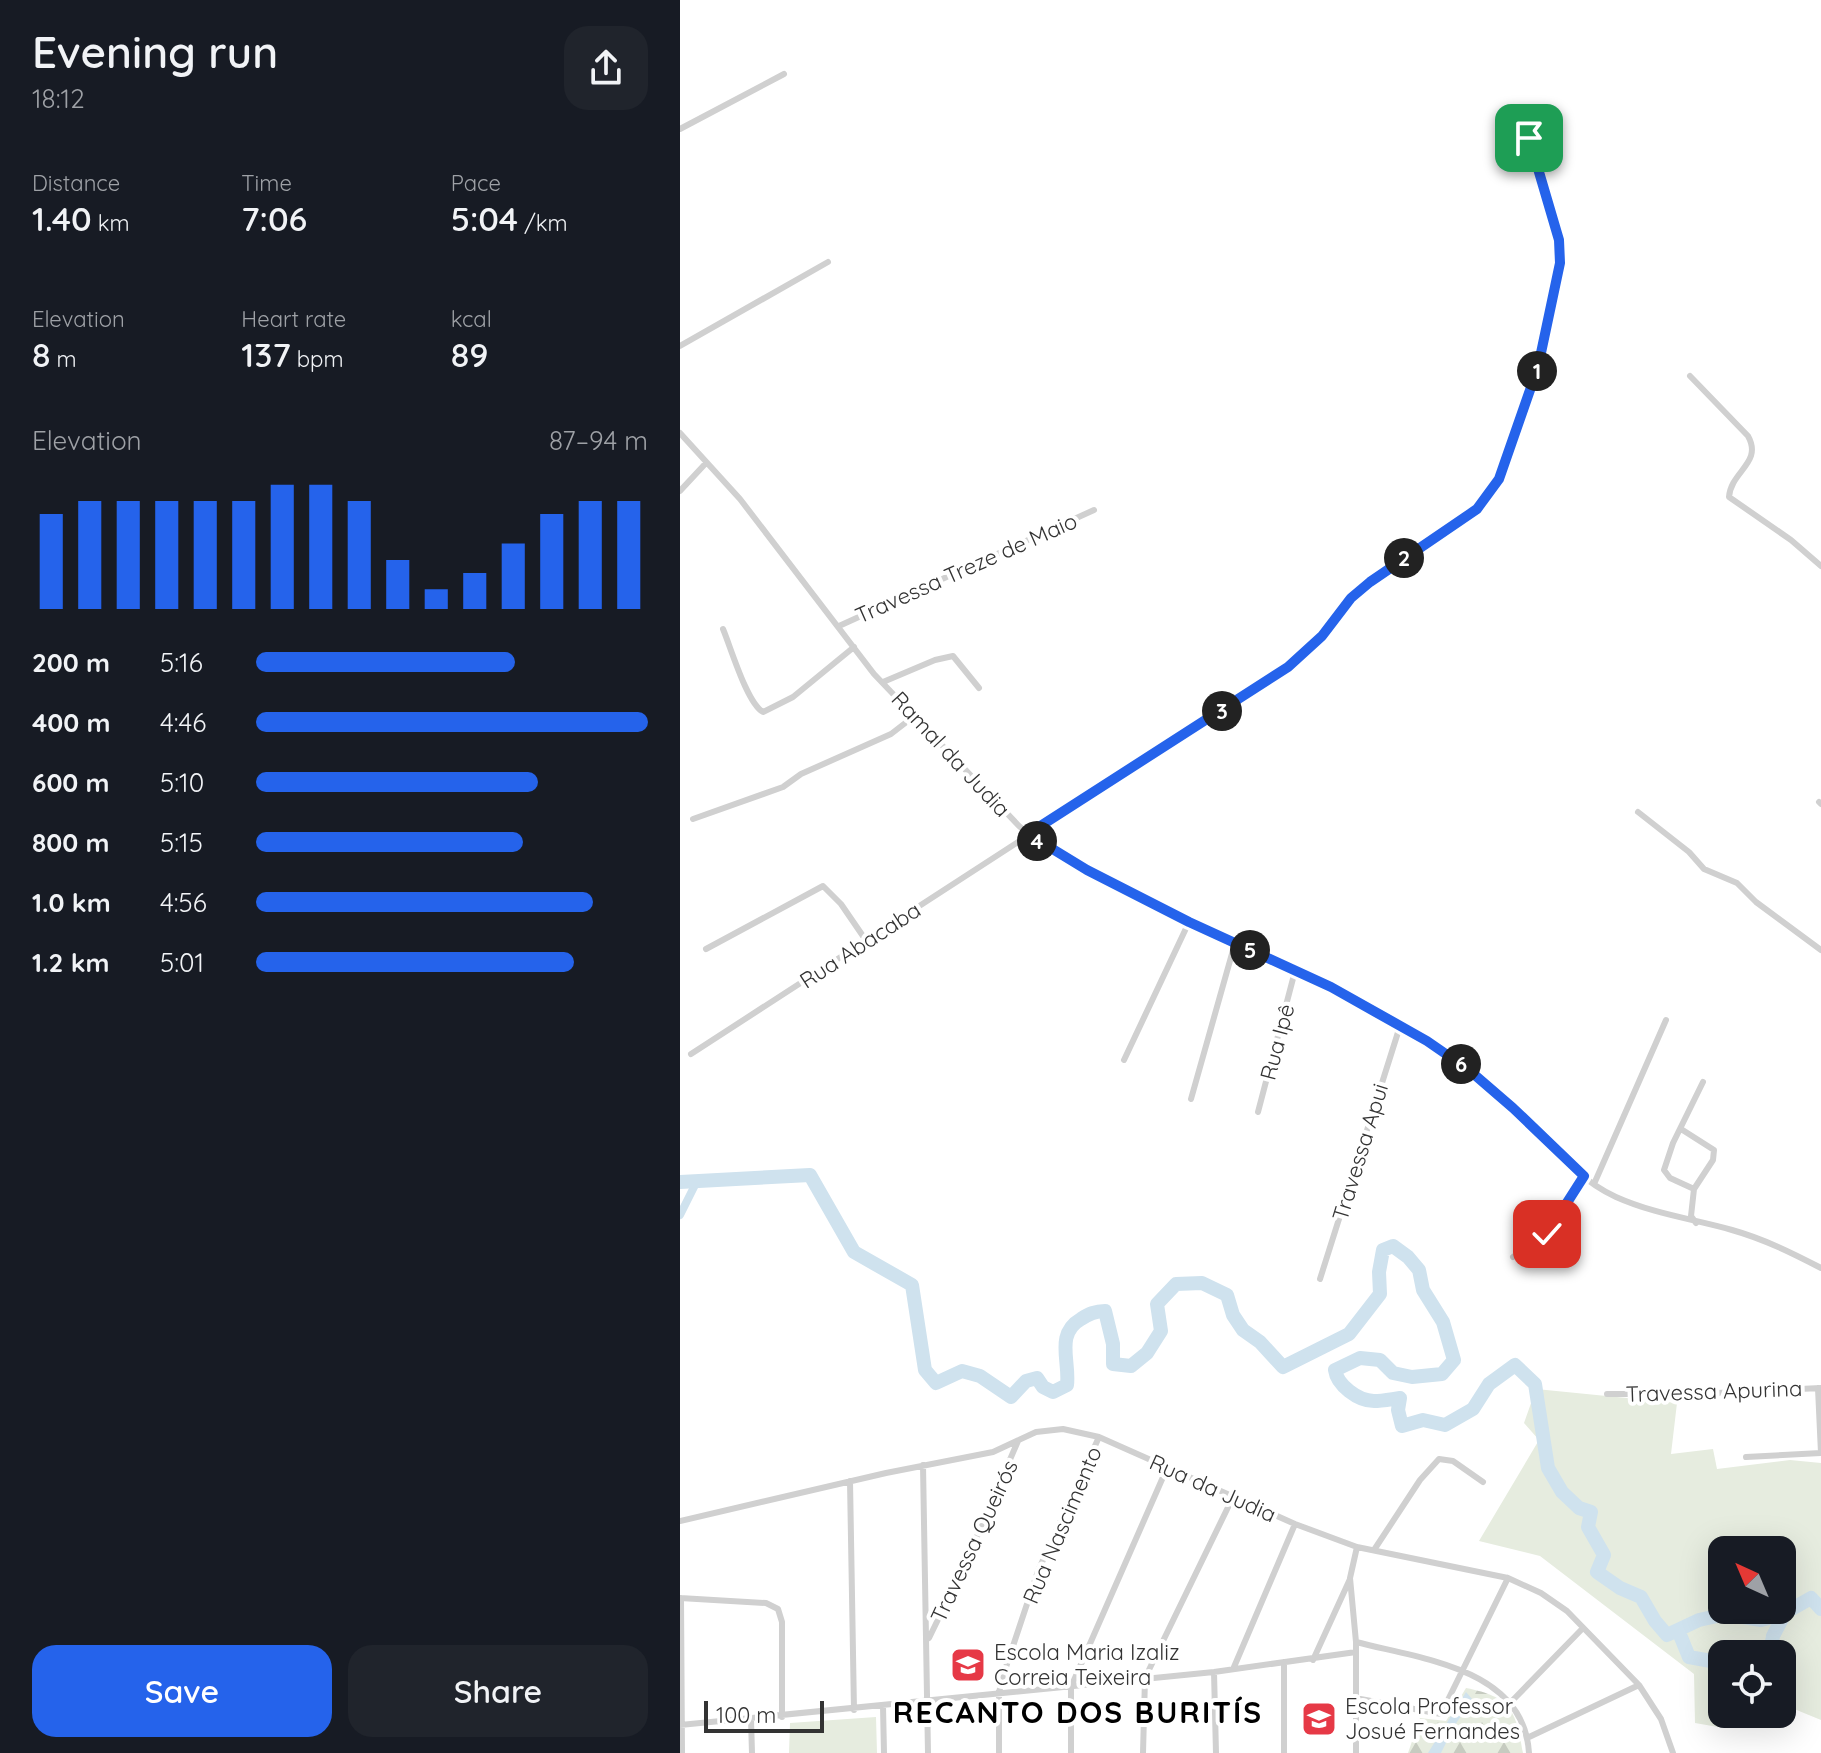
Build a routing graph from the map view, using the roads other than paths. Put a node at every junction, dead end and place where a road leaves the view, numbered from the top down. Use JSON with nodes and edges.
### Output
{"nodes":[{"id":1,"x":784,"y":74,"type":"dead end"},
{"id":2,"x":680,"y":129,"type":"edge"},
{"id":3,"x":1529,"y":138,"type":"dead end"},
{"id":4,"x":828,"y":262,"type":"dead end"},
{"id":5,"x":680,"y":346,"type":"edge"},
{"id":6,"x":1690,"y":376,"type":"dead end"},
{"id":7,"x":680,"y":433,"type":"edge"},
{"id":8,"x":706,"y":463,"type":"junction"},
{"id":9,"x":680,"y":491,"type":"edge"},
{"id":10,"x":1094,"y":510,"type":"dead end"},
{"id":11,"x":1821,"y":566,"type":"edge"},
{"id":12,"x":839,"y":626,"type":"junction"},
{"id":13,"x":723,"y":629,"type":"dead end"},
{"id":14,"x":854,"y":647,"type":"junction"},
{"id":15,"x":883,"y":682,"type":"junction"},
{"id":16,"x":979,"y":688,"type":"dead end"},
{"id":17,"x":913,"y":717,"type":"junction"},
{"id":18,"x":1638,"y":812,"type":"dead end"},
{"id":19,"x":693,"y":819,"type":"dead end"},
{"id":20,"x":1028,"y":834,"type":"junction"},
{"id":21,"x":1189,"y":922,"type":"junction"},
{"id":22,"x":865,"y":939,"type":"junction"},
{"id":23,"x":1235,"y":943,"type":"junction"},
{"id":24,"x":706,"y":949,"type":"dead end"},
{"id":25,"x":1821,"y":950,"type":"edge"},
{"id":26,"x":1295,"y":971,"type":"junction"},
{"id":27,"x":1666,"y":1020,"type":"dead end"},
{"id":28,"x":1400,"y":1026,"type":"junction"},
{"id":29,"x":691,"y":1054,"type":"dead end"},
{"id":30,"x":1124,"y":1060,"type":"dead end"},
{"id":31,"x":1703,"y":1082,"type":"dead end"},
{"id":32,"x":1191,"y":1099,"type":"dead end"},
{"id":33,"x":1258,"y":1112,"type":"dead end"},
{"id":34,"x":1681,"y":1129,"type":"junction"},
{"id":35,"x":1584,"y":1176,"type":"junction"},
{"id":36,"x":1594,"y":1184,"type":"junction"},
{"id":37,"x":1694,"y":1189,"type":"junction"},
{"id":38,"x":1696,"y":1223,"type":"junction"},
{"id":39,"x":1513,"y":1257,"type":"dead end"},
{"id":40,"x":1821,"y":1268,"type":"edge"},
{"id":41,"x":1320,"y":1279,"type":"dead end"},
{"id":42,"x":1820,"y":1388,"type":"edge"},
{"id":43,"x":1607,"y":1394,"type":"dead end"},
{"id":44,"x":1099,"y":1437,"type":"junction"},
{"id":45,"x":1018,"y":1440,"type":"junction"},
{"id":46,"x":1821,"y":1453,"type":"edge"},
{"id":47,"x":1746,"y":1457,"type":"dead end"},
{"id":48,"x":923,"y":1465,"type":"junction"},
{"id":49,"x":1167,"y":1468,"type":"junction"},
{"id":50,"x":850,"y":1481,"type":"junction"},
{"id":51,"x":1483,"y":1482,"type":"dead end"},
{"id":52,"x":1233,"y":1497,"type":"junction"},
{"id":53,"x":680,"y":1521,"type":"edge"},
{"id":54,"x":1295,"y":1524,"type":"junction"},
{"id":55,"x":1357,"y":1547,"type":"junction"},
{"id":56,"x":1374,"y":1550,"type":"junction"},
{"id":57,"x":1350,"y":1578,"type":"junction"},
{"id":58,"x":1508,"y":1578,"type":"junction"},
{"id":59,"x":681,"y":1598,"type":"edge"},
{"id":60,"x":1583,"y":1628,"type":"junction"},
{"id":61,"x":927,"y":1641,"type":"junction"},
{"id":62,"x":1356,"y":1642,"type":"junction"},
{"id":63,"x":1356,"y":1652,"type":"junction"},
{"id":64,"x":1313,"y":1660,"type":"junction"},
{"id":65,"x":1284,"y":1662,"type":"junction"},
{"id":66,"x":1234,"y":1667,"type":"junction"},
{"id":67,"x":1463,"y":1671,"type":"junction"},
{"id":68,"x":1214,"y":1672,"type":"junction"},
{"id":69,"x":1145,"y":1678,"type":"junction"},
{"id":70,"x":1639,"y":1685,"type":"junction"},
{"id":71,"x":1071,"y":1687,"type":"junction"},
{"id":72,"x":999,"y":1692,"type":"junction"},
{"id":73,"x":1355,"y":1698,"type":"junction"},
{"id":74,"x":927,"y":1700,"type":"junction"},
{"id":75,"x":1511,"y":1702,"type":"junction"},
{"id":76,"x":883,"y":1706,"type":"junction"},
{"id":77,"x":854,"y":1710,"type":"junction"},
{"id":78,"x":782,"y":1717,"type":"junction"},
{"id":79,"x":751,"y":1719,"type":"junction"},
{"id":80,"x":681,"y":1725,"type":"edge"},
{"id":81,"x":1527,"y":1738,"type":"junction"},
{"id":82,"x":682,"y":1753,"type":"edge"},
{"id":83,"x":752,"y":1753,"type":"edge"},
{"id":84,"x":884,"y":1753,"type":"edge"},
{"id":85,"x":928,"y":1753,"type":"edge"},
{"id":86,"x":999,"y":1753,"type":"edge"},
{"id":87,"x":1071,"y":1753,"type":"edge"},
{"id":88,"x":1143,"y":1753,"type":"edge"},
{"id":89,"x":1216,"y":1753,"type":"edge"},
{"id":90,"x":1284,"y":1753,"type":"edge"},
{"id":91,"x":1356,"y":1753,"type":"edge"},
{"id":92,"x":1529,"y":1753,"type":"edge"},
{"id":93,"x":1673,"y":1753,"type":"edge"}],
"edges":[{"from":1,"to":2,"type":"street"},
{"from":3,"to":20,"type":"street","name":"Rua Abacaba"},
{"from":4,"to":5,"type":"street"},
{"from":6,"to":11,"type":"street"},
{"from":7,"to":8,"type":"street","name":"Ramal da Judia"},
{"from":8,"to":9,"type":"street"},
{"from":8,"to":12,"type":"street","name":"Ramal da Judia"},
{"from":10,"to":12,"type":"street","name":"Travessa Treze de Maio"},
{"from":12,"to":14,"type":"street","name":"Ramal da Judia"},
{"from":13,"to":14,"type":"street"},
{"from":14,"to":15,"type":"street","name":"Ramal da Judia"},
{"from":15,"to":16,"type":"street"},
{"from":15,"to":17,"type":"street","name":"Ramal da Judia"},
{"from":17,"to":19,"type":"street"},
{"from":17,"to":20,"type":"street","name":"Ramal da Judia"},
{"from":18,"to":25,"type":"street"},
{"from":20,"to":21,"type":"street","name":"Ramal da Judia"},
{"from":20,"to":22,"type":"street","name":"Rua Abacaba"},
{"from":21,"to":23,"type":"street","name":"Ramal da Judia"},
{"from":21,"to":30,"type":"street"},
{"from":22,"to":24,"type":"street"},
{"from":22,"to":29,"type":"street","name":"Rua Abacaba"},
{"from":23,"to":26,"type":"street","name":"Ramal da Judia"},
{"from":23,"to":32,"type":"street"},
{"from":26,"to":28,"type":"street","name":"Ramal da Judia"},
{"from":26,"to":33,"type":"street","name":"Rua Ipê"},
{"from":27,"to":36,"type":"street"},
{"from":28,"to":35,"type":"street","name":"Ramal da Judia"},
{"from":28,"to":41,"type":"street","name":"Travessa Apui"},
{"from":31,"to":34,"type":"street"},
{"from":34,"to":37,"type":"street"},
{"from":34,"to":37,"type":"street"},
{"from":35,"to":36,"type":"street"},
{"from":35,"to":39,"type":"street"},
{"from":36,"to":38,"type":"street"},
{"from":37,"to":38,"type":"street"},
{"from":38,"to":40,"type":"street"},
{"from":42,"to":43,"type":"street","name":"Travessa Apurina"},
{"from":42,"to":46,"type":"street"},
{"from":44,"to":45,"type":"street","name":"Rua da Judia"},
{"from":44,"to":49,"type":"street","name":"Rua da Judia"},
{"from":44,"to":72,"type":"street","name":"Rua Nascimento"},
{"from":45,"to":48,"type":"street","name":"Rua da Judia"},
{"from":45,"to":61,"type":"street","name":"Travessa Queirós"},
{"from":46,"to":47,"type":"street"},
{"from":48,"to":50,"type":"street","name":"Rua da Judia"},
{"from":48,"to":61,"type":"street","name":"Travessa Queirós"},
{"from":49,"to":52,"type":"street","name":"Rua da Judia"},
{"from":49,"to":71,"type":"street"},
{"from":50,"to":53,"type":"street","name":"Rua da Judia"},
{"from":50,"to":77,"type":"street"},
{"from":51,"to":56,"type":"street"},
{"from":52,"to":54,"type":"street","name":"Rua da Judia"},
{"from":52,"to":69,"type":"street"},
{"from":54,"to":55,"type":"street","name":"Rua da Judia"},
{"from":54,"to":66,"type":"street"},
{"from":55,"to":56,"type":"street","name":"Rua da Judia"},
{"from":55,"to":57,"type":"street"},
{"from":56,"to":58,"type":"street","name":"Rua da Judia"},
{"from":57,"to":62,"type":"street"},
{"from":57,"to":64,"type":"street"},
{"from":58,"to":60,"type":"street","name":"Rua da Judia"},
{"from":58,"to":67,"type":"street"},
{"from":59,"to":78,"type":"street"},
{"from":59,"to":80,"type":"street"},
{"from":60,"to":70,"type":"street","name":"Rua da Judia"},
{"from":60,"to":75,"type":"street"},
{"from":61,"to":74,"type":"street","name":"Travessa Queirós"},
{"from":62,"to":63,"type":"street"},
{"from":62,"to":67,"type":"street"},
{"from":63,"to":64,"type":"street"},
{"from":63,"to":73,"type":"street"},
{"from":64,"to":65,"type":"street"},
{"from":65,"to":66,"type":"street"},
{"from":65,"to":90,"type":"street"},
{"from":66,"to":68,"type":"street"},
{"from":67,"to":73,"type":"street"},
{"from":67,"to":75,"type":"street"},
{"from":68,"to":69,"type":"street"},
{"from":68,"to":89,"type":"street"},
{"from":69,"to":71,"type":"street"},
{"from":69,"to":88,"type":"street"},
{"from":70,"to":81,"type":"street"},
{"from":70,"to":93,"type":"street","name":"Rua da Judia"},
{"from":71,"to":72,"type":"street"},
{"from":71,"to":87,"type":"street"},
{"from":72,"to":74,"type":"street"},
{"from":72,"to":86,"type":"street","name":"Rua Nascimento"},
{"from":73,"to":91,"type":"street"},
{"from":74,"to":76,"type":"street"},
{"from":74,"to":85,"type":"street","name":"Travessa Queirós"},
{"from":75,"to":81,"type":"street"},
{"from":76,"to":77,"type":"street"},
{"from":76,"to":84,"type":"street"},
{"from":77,"to":78,"type":"street"},
{"from":78,"to":79,"type":"street"},
{"from":79,"to":80,"type":"street"},
{"from":79,"to":83,"type":"street"},
{"from":80,"to":82,"type":"street"},
{"from":81,"to":92,"type":"street"}]}
